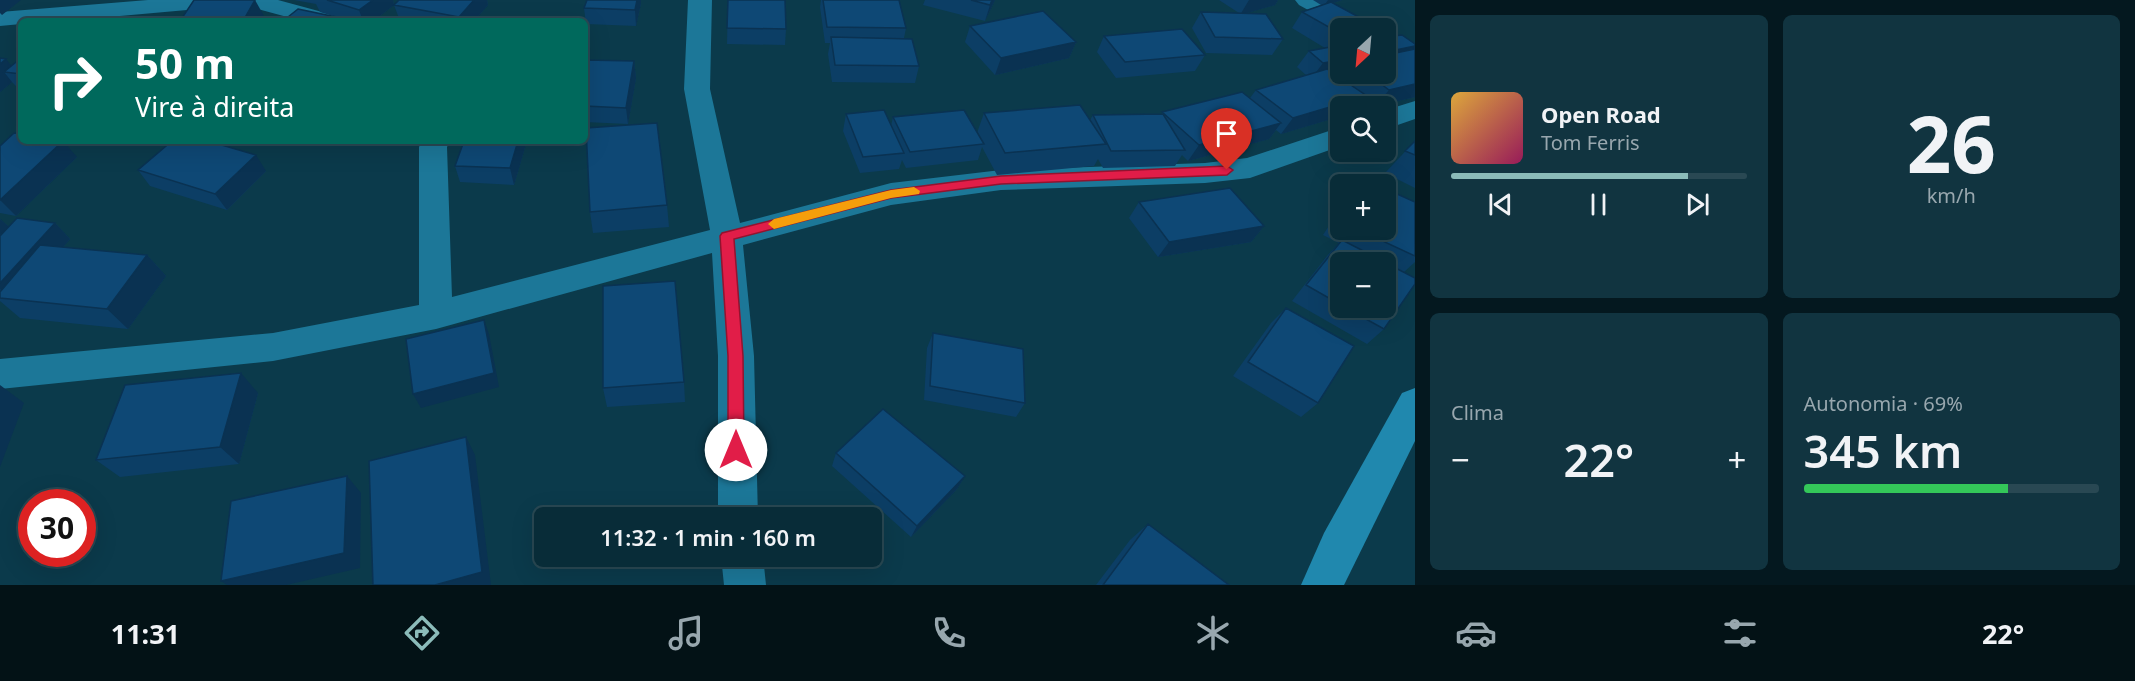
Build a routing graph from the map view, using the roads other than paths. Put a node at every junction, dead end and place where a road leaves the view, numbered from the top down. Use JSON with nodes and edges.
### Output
{"nodes":[{"id":1,"x":236,"y":0,"type":"edge"},
{"id":2,"x":250,"y":0,"type":"edge"},
{"id":3,"x":700,"y":0,"type":"edge"},
{"id":4,"x":1307,"y":0,"type":"edge"},
{"id":5,"x":318,"y":18,"type":"edge"},
{"id":6,"x":1340,"y":18,"type":"edge"},
{"id":7,"x":0,"y":19,"type":"edge"},
{"id":8,"x":1415,"y":110,"type":"edge"},
{"id":9,"x":1396,"y":117,"type":"edge"},
{"id":10,"x":1330,"y":140,"type":"edge"},
{"id":11,"x":435,"y":144,"type":"edge"},
{"id":12,"x":727,"y":236,"type":"junction"},
{"id":13,"x":436,"y":315,"type":"junction"},
{"id":14,"x":0,"y":374,"type":"edge"},
{"id":15,"x":1410,"y":424,"type":"edge"},
{"id":16,"x":737,"y":507,"type":"edge"},
{"id":17,"x":743,"y":567,"type":"edge"},
{"id":18,"x":745,"y":585,"type":"edge"},
{"id":19,"x":1322,"y":585,"type":"edge"}],
"edges":[{"from":1,"to":7,"type":"street"},
{"from":2,"to":5,"type":"street"},
{"from":3,"to":12,"type":"street"},
{"from":4,"to":6,"type":"street"},
{"from":8,"to":9,"type":"street"},
{"from":10,"to":12,"type":"street"},
{"from":11,"to":13,"type":"street"},
{"from":12,"to":13,"type":"street"},
{"from":12,"to":16,"type":"street"},
{"from":13,"to":14,"type":"street"},
{"from":15,"to":19,"type":"main road"},
{"from":17,"to":18,"type":"street"}]}
